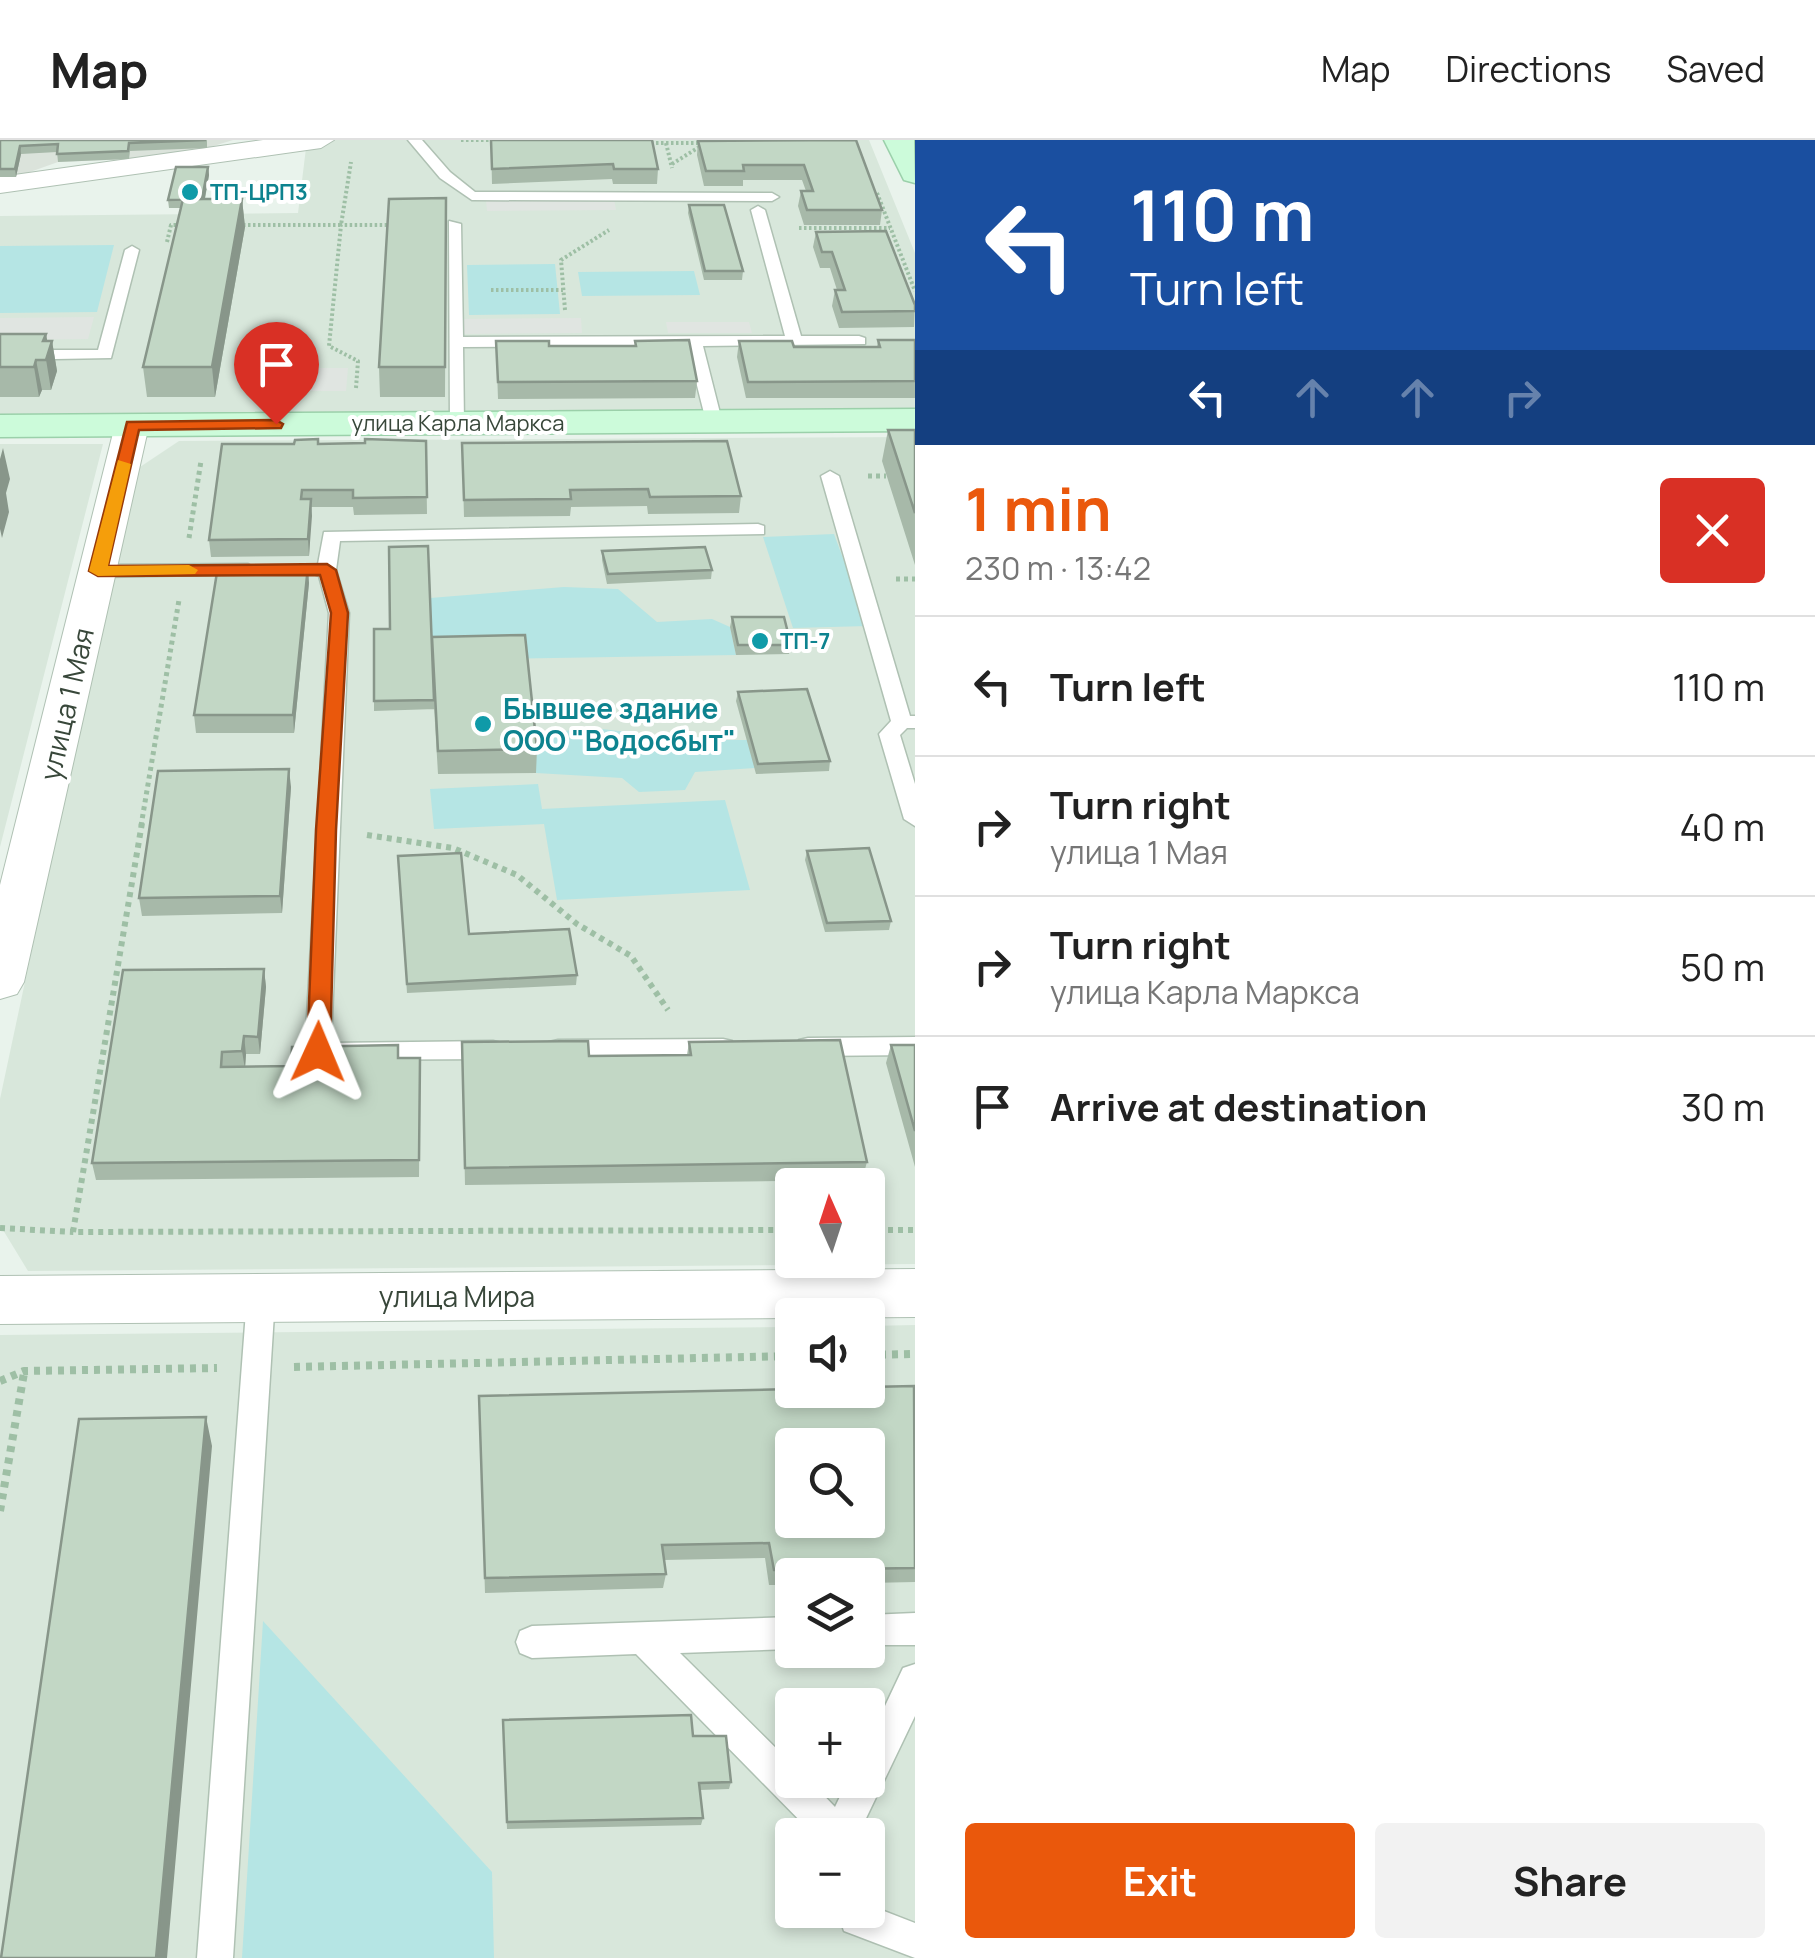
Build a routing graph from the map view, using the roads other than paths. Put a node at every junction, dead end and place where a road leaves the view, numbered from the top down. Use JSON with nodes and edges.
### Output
{"nodes":[{"id":1,"x":415,"y":140,"type":"edge"},
{"id":2,"x":899,"y":140,"type":"edge"},
{"id":3,"x":331,"y":145,"type":"edge"},
{"id":4,"x":915,"y":174,"type":"edge"},
{"id":5,"x":0,"y":185,"type":"edge"},
{"id":6,"x":772,"y":197,"type":"dead end"},
{"id":7,"x":758,"y":210,"type":"dead end"},
{"id":8,"x":454,"y":224,"type":"road end"},
{"id":9,"x":132,"y":250,"type":"dead end"},
{"id":10,"x":694,"y":341,"type":"junction"},
{"id":11,"x":794,"y":341,"type":"junction"},
{"id":12,"x":859,"y":341,"type":"dead end"},
{"id":13,"x":454,"y":342,"type":"junction"},
{"id":14,"x":0,"y":354,"type":"edge"},
{"id":15,"x":915,"y":420,"type":"edge"},
{"id":16,"x":714,"y":421,"type":"junction"},
{"id":17,"x":456,"y":424,"type":"junction"},
{"id":18,"x":132,"y":425,"type":"junction"},
{"id":19,"x":0,"y":426,"type":"edge"},
{"id":20,"x":830,"y":476,"type":"dead end"},
{"id":21,"x":758,"y":530,"type":"dead end"},
{"id":22,"x":327,"y":570,"type":"junction"},
{"id":23,"x":98,"y":571,"type":"junction"},
{"id":24,"x":909,"y":722,"type":"edge"},
{"id":25,"x":915,"y":818,"type":"edge"},
{"id":26,"x":0,"y":982,"type":"edge"},
{"id":27,"x":915,"y":1046,"type":"edge"},
{"id":28,"x":786,"y":1047,"type":"edge"},
{"id":29,"x":750,"y":1048,"type":"edge"},
{"id":30,"x":915,"y":1293,"type":"edge"},
{"id":31,"x":261,"y":1298,"type":"junction"},
{"id":32,"x":0,"y":1300,"type":"edge"},
{"id":33,"x":915,"y":1629,"type":"edge"},
{"id":34,"x":885,"y":1630,"type":"edge"},
{"id":35,"x":775,"y":1634,"type":"edge"},
{"id":36,"x":644,"y":1638,"type":"junction"},
{"id":37,"x":532,"y":1642,"type":"dead end"},
{"id":38,"x":915,"y":1680,"type":"edge"},
{"id":39,"x":885,"y":1742,"type":"edge"},
{"id":40,"x":822,"y":1818,"type":"edge"},
{"id":41,"x":882,"y":1928,"type":"edge"},
{"id":42,"x":915,"y":1941,"type":"edge"},
{"id":43,"x":215,"y":1958,"type":"edge"}],
"edges":[{"from":1,"to":6,"type":"lane"},
{"from":2,"to":4,"type":"main road"},
{"from":3,"to":5,"type":"street"},
{"from":7,"to":11,"type":"lane"},
{"from":8,"to":13,"type":"lane"},
{"from":9,"to":14,"type":"lane"},
{"from":10,"to":11,"type":"lane"},
{"from":10,"to":13,"type":"lane"},
{"from":10,"to":16,"type":"lane"},
{"from":11,"to":12,"type":"lane"},
{"from":13,"to":17,"type":"lane"},
{"from":15,"to":16,"type":"main road","name":"улица Карла Маркса"},
{"from":16,"to":17,"type":"main road","name":"улица Карла Маркса"},
{"from":17,"to":18,"type":"main road","name":"улица Карла Маркса"},
{"from":18,"to":19,"type":"main road","name":"улица Карла Маркса"},
{"from":18,"to":23,"type":"street","name":"улица 1 Мая"},
{"from":20,"to":24,"type":"lane"},
{"from":21,"to":22,"type":"lane"},
{"from":22,"to":23,"type":"lane"},
{"from":22,"to":29,"type":"lane"},
{"from":23,"to":26,"type":"street","name":"улица 1 Мая"},
{"from":24,"to":25,"type":"lane"},
{"from":27,"to":28,"type":"lane"},
{"from":30,"to":31,"type":"street","name":"улица Мира"},
{"from":31,"to":32,"type":"street","name":"улица Мира"},
{"from":31,"to":43,"type":"lane"},
{"from":33,"to":34,"type":"lane"},
{"from":35,"to":36,"type":"lane"},
{"from":36,"to":37,"type":"lane"},
{"from":36,"to":40,"type":"lane"},
{"from":38,"to":39,"type":"lane"},
{"from":41,"to":42,"type":"lane"}]}
